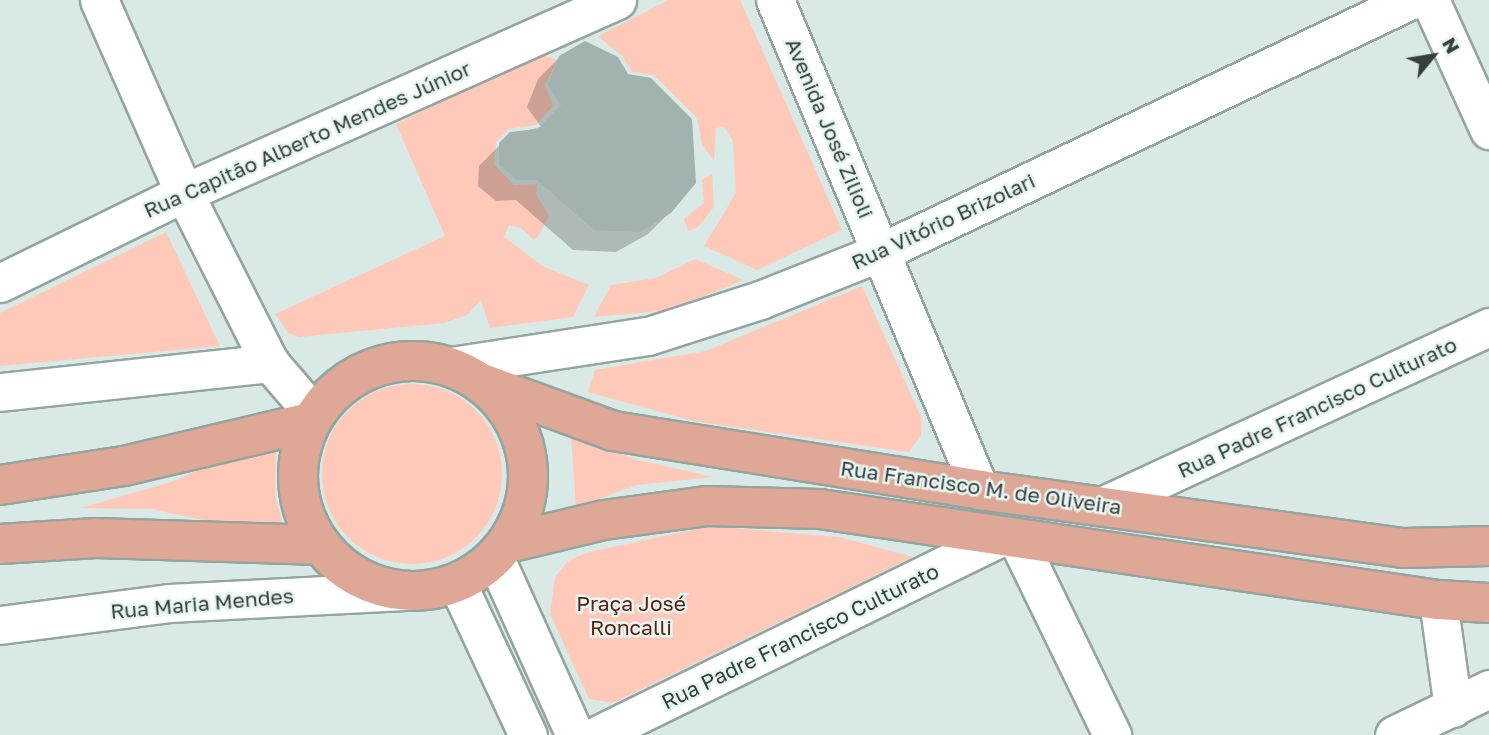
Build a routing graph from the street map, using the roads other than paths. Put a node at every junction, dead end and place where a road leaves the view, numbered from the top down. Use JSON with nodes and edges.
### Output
{"nodes":[{"id":1,"x":99,"y":0,"type":"edge"},
{"id":2,"x":617,"y":0,"type":"edge"},
{"id":3,"x":775,"y":0,"type":"edge"},
{"id":4,"x":1411,"y":0,"type":"edge"},
{"id":5,"x":1430,"y":0,"type":"edge"},
{"id":6,"x":1489,"y":130,"type":"edge"},
{"id":7,"x":184,"y":193,"type":"junction"},
{"id":8,"x":883,"y":251,"type":"junction"},
{"id":9,"x":0,"y":283,"type":"edge"},
{"id":10,"x":1489,"y":327,"type":"edge"},
{"id":11,"x":270,"y":363,"type":"junction"},
{"id":12,"x":467,"y":375,"type":"junction"},
{"id":13,"x":0,"y":392,"type":"edge"},
{"id":14,"x":310,"y":419,"type":"junction"},
{"id":15,"x":0,"y":485,"type":"edge"},
{"id":16,"x":980,"y":490,"type":"junction"},
{"id":17,"x":1107,"y":504,"type":"junction"},
{"id":18,"x":1010,"y":538,"type":"junction"},
{"id":19,"x":0,"y":544,"type":"edge"},
{"id":20,"x":321,"y":545,"type":"junction"},
{"id":21,"x":1489,"y":546,"type":"edge"},
{"id":22,"x":501,"y":551,"type":"junction"},
{"id":23,"x":457,"y":583,"type":"junction"},
{"id":24,"x":405,"y":591,"type":"junction"},
{"id":25,"x":1438,"y":600,"type":"junction"},
{"id":26,"x":1489,"y":603,"type":"edge"},
{"id":27,"x":0,"y":625,"type":"edge"},
{"id":28,"x":1489,"y":689,"type":"edge"},
{"id":29,"x":1453,"y":708,"type":"junction"},
{"id":30,"x":528,"y":735,"type":"edge"},
{"id":31,"x":575,"y":735,"type":"edge"},
{"id":32,"x":597,"y":735,"type":"edge"},
{"id":33,"x":1112,"y":735,"type":"edge"},
{"id":34,"x":1394,"y":735,"type":"edge"}],
"edges":[{"from":1,"to":7,"type":"street"},
{"from":2,"to":7,"type":"street","name":"Rua Capitão Alberto Mendes Júnior"},
{"from":3,"to":8,"type":"street","name":"Avenida José Zilioli"},
{"from":4,"to":8,"type":"street","name":"Rua Vitório Brizolari"},
{"from":5,"to":6,"type":"street"},
{"from":7,"to":9,"type":"street","name":"Rua Capitão Alberto Mendes Júnior"},
{"from":7,"to":11,"type":"street"},
{"from":8,"to":12,"type":"street","name":"Rua Vitório Brizolari"},
{"from":8,"to":16,"type":"street","name":"Avenida José Zilioli"},
{"from":10,"to":17,"type":"street","name":"Rua Padre Francisco Culturato"},
{"from":11,"to":13,"type":"street"},
{"from":11,"to":14,"type":"street"},
{"from":12,"to":14,"type":"main road"},
{"from":12,"to":16,"type":"main road","name":"Rua Francisco M. de Oliveira"},
{"from":12,"to":22,"type":"main road"},
{"from":14,"to":15,"type":"main road"},
{"from":14,"to":20,"type":"main road"},
{"from":16,"to":17,"type":"main road","name":"Rua Francisco M. de Oliveira"},
{"from":17,"to":21,"type":"main road","name":"Rua Francisco M. de Oliveira"},
{"from":18,"to":22,"type":"main road"},
{"from":18,"to":25,"type":"main road"},
{"from":18,"to":32,"type":"street","name":"Rua Padre Francisco Culturato"},
{"from":18,"to":33,"type":"street"},
{"from":19,"to":20,"type":"main road"},
{"from":20,"to":24,"type":"main road"},
{"from":22,"to":23,"type":"main road"},
{"from":22,"to":31,"type":"street"},
{"from":23,"to":24,"type":"main road"},
{"from":23,"to":30,"type":"street"},
{"from":24,"to":27,"type":"street","name":"Rua Maria Mendes"},
{"from":25,"to":26,"type":"main road"},
{"from":25,"to":29,"type":"street"},
{"from":28,"to":29,"type":"street"},
{"from":29,"to":34,"type":"street"}]}
